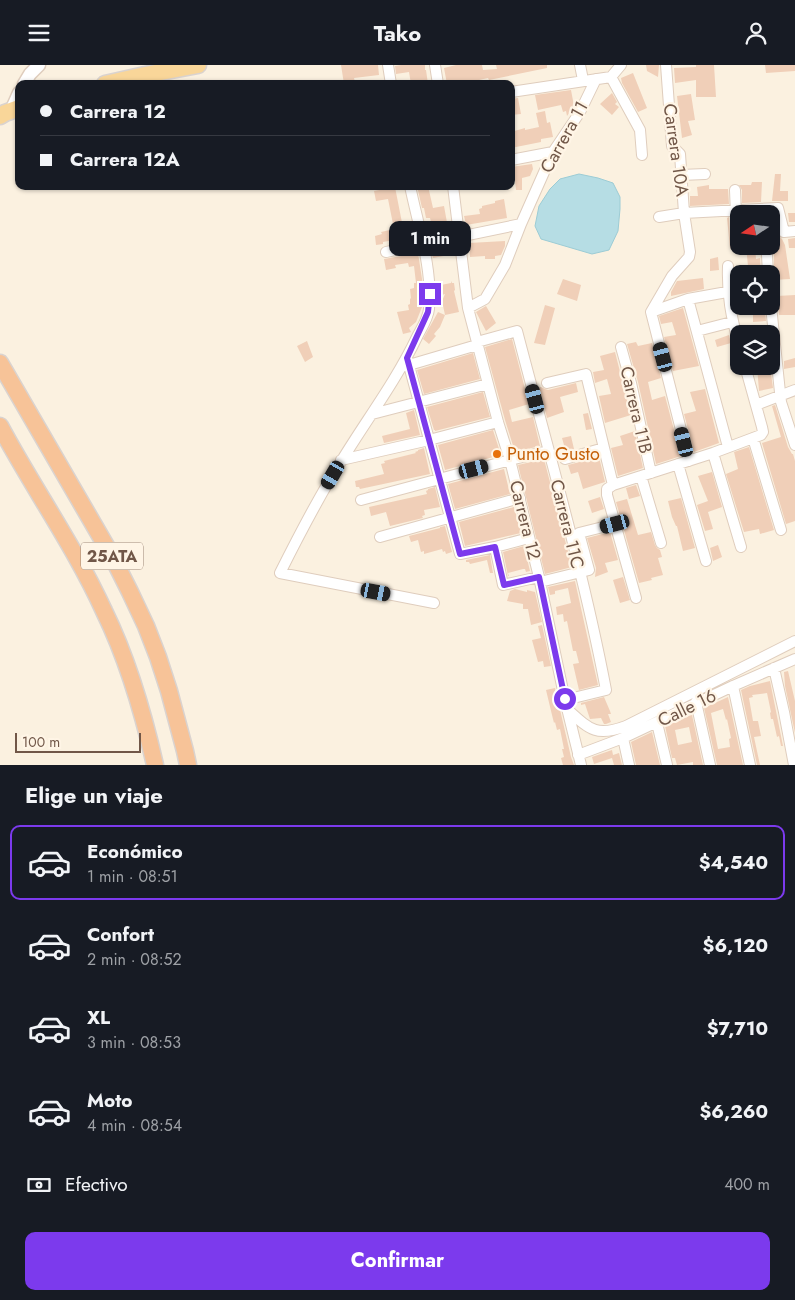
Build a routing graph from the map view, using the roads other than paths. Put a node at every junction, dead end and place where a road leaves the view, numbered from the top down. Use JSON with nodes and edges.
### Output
{"nodes":[{"id":1,"x":198,"y":65,"type":"edge"},
{"id":2,"x":388,"y":65,"type":"edge"},
{"id":3,"x":435,"y":65,"type":"edge"},
{"id":4,"x":580,"y":65,"type":"edge"},
{"id":5,"x":621,"y":65,"type":"edge"},
{"id":6,"x":666,"y":65,"type":"edge"},
{"id":7,"x":611,"y":77,"type":"junction"},
{"id":8,"x":596,"y":79,"type":"junction"},
{"id":9,"x":123,"y":80,"type":"edge"},
{"id":10,"x":390,"y":80,"type":"edge"},
{"id":11,"x":437,"y":80,"type":"edge"},
{"id":12,"x":583,"y":80,"type":"junction"},
{"id":13,"x":515,"y":91,"type":"edge"},
{"id":14,"x":15,"y":99,"type":"edge"},
{"id":15,"x":7,"y":112,"type":"edge"},
{"id":16,"x":553,"y":152,"type":"junction"},
{"id":17,"x":642,"y":155,"type":"dead end"},
{"id":18,"x":515,"y":159,"type":"edge"},
{"id":19,"x":705,"y":174,"type":"dead end"},
{"id":20,"x":681,"y":175,"type":"junction"},
{"id":21,"x":411,"y":190,"type":"edge"},
{"id":22,"x":453,"y":190,"type":"edge"},
{"id":23,"x":735,"y":190,"type":"dead end"},
{"id":24,"x":735,"y":205,"type":"edge"},
{"id":25,"x":730,"y":210,"type":"edge"},
{"id":26,"x":780,"y":212,"type":"edge"},
{"id":27,"x":684,"y":213,"type":"junction"},
{"id":28,"x":659,"y":217,"type":"dead end"},
{"id":29,"x":521,"y":224,"type":"junction"},
{"id":30,"x":790,"y":232,"type":"edge"},
{"id":31,"x":459,"y":237,"type":"junction"},
{"id":32,"x":423,"y":243,"type":"junction"},
{"id":33,"x":386,"y":251,"type":"dead end"},
{"id":34,"x":767,"y":255,"type":"dead end"},
{"id":35,"x":768,"y":265,"type":"edge"},
{"id":36,"x":728,"y":266,"type":"dead end"},
{"id":37,"x":727,"y":292,"type":"junction"},
{"id":38,"x":688,"y":299,"type":"junction"},
{"id":39,"x":468,"y":308,"type":"junction"},
{"id":40,"x":651,"y":312,"type":"junction"},
{"id":41,"x":772,"y":315,"type":"edge"},
{"id":42,"x":732,"y":322,"type":"junction"},
{"id":43,"x":733,"y":325,"type":"edge"},
{"id":44,"x":696,"y":331,"type":"junction"},
{"id":45,"x":477,"y":344,"type":"junction"},
{"id":46,"x":621,"y":347,"type":"dead end"},
{"id":47,"x":408,"y":361,"type":"junction"},
{"id":48,"x":0,"y":363,"type":"edge"},
{"id":49,"x":748,"y":375,"type":"edge"},
{"id":50,"x":547,"y":383,"type":"dead end"},
{"id":51,"x":488,"y":384,"type":"junction"},
{"id":52,"x":795,"y":389,"type":"edge"},
{"id":53,"x":781,"y":395,"type":"junction"},
{"id":54,"x":419,"y":402,"type":"junction"},
{"id":55,"x":756,"y":405,"type":"junction"},
{"id":56,"x":372,"y":414,"type":"junction"},
{"id":57,"x":498,"y":422,"type":"junction"},
{"id":58,"x":0,"y":426,"type":"edge"},
{"id":59,"x":757,"y":437,"type":"junction"},
{"id":60,"x":429,"y":440,"type":"junction"},
{"id":61,"x":795,"y":445,"type":"edge"},
{"id":62,"x":604,"y":447,"type":"junction"},
{"id":63,"x":728,"y":447,"type":"junction"},
{"id":64,"x":548,"y":451,"type":"junction"},
{"id":65,"x":713,"y":453,"type":"junction"},
{"id":66,"x":565,"y":459,"type":"dead end"},
{"id":67,"x":341,"y":460,"type":"junction"},
{"id":68,"x":510,"y":460,"type":"junction"},
{"id":69,"x":689,"y":461,"type":"junction"},
{"id":70,"x":678,"y":464,"type":"junction"},
{"id":71,"x":646,"y":475,"type":"junction"},
{"id":72,"x":439,"y":478,"type":"junction"},
{"id":73,"x":613,"y":485,"type":"junction"},
{"id":74,"x":520,"y":498,"type":"junction"},
{"id":75,"x":361,"y":500,"type":"dead end"},
{"id":76,"x":450,"y":517,"type":"junction"},
{"id":77,"x":615,"y":524,"type":"junction"},
{"id":78,"x":781,"y":530,"type":"dead end"},
{"id":79,"x":380,"y":537,"type":"dead end"},
{"id":80,"x":530,"y":538,"type":"junction"},
{"id":81,"x":661,"y":543,"type":"dead end"},
{"id":82,"x":495,"y":547,"type":"junction"},
{"id":83,"x":741,"y":547,"type":"dead end"},
{"id":84,"x":706,"y":561,"type":"dead end"},
{"id":85,"x":580,"y":573,"type":"junction"},
{"id":86,"x":540,"y":580,"type":"junction"},
{"id":87,"x":636,"y":598,"type":"dead end"},
{"id":88,"x":434,"y":603,"type":"dead end"},
{"id":89,"x":795,"y":641,"type":"edge"},
{"id":90,"x":795,"y":659,"type":"edge"},
{"id":91,"x":774,"y":668,"type":"junction"},
{"id":92,"x":732,"y":685,"type":"junction"},
{"id":93,"x":696,"y":702,"type":"junction"},
{"id":94,"x":566,"y":704,"type":"junction"},
{"id":95,"x":657,"y":723,"type":"junction"},
{"id":96,"x":623,"y":738,"type":"junction"},
{"id":97,"x":579,"y":760,"type":"edge"},
{"id":98,"x":155,"y":765,"type":"edge"},
{"id":99,"x":188,"y":765,"type":"edge"},
{"id":100,"x":628,"y":765,"type":"edge"},
{"id":101,"x":667,"y":765,"type":"edge"},
{"id":102,"x":710,"y":765,"type":"edge"},
{"id":103,"x":750,"y":765,"type":"edge"},
{"id":104,"x":794,"y":765,"type":"edge"}],
"edges":[{"from":1,"to":9,"type":"main road"},
{"from":2,"to":10,"type":"street"},
{"from":3,"to":11,"type":"street"},
{"from":4,"to":12,"type":"street","name":"Carrera 11"},
{"from":5,"to":7,"type":"street"},
{"from":6,"to":20,"type":"street","name":"Carrera 10A"},
{"from":7,"to":8,"type":"street"},
{"from":7,"to":17,"type":"street"},
{"from":8,"to":12,"type":"street"},
{"from":8,"to":16,"type":"street","name":"Carrera 11"},
{"from":12,"to":13,"type":"street"},
{"from":14,"to":15,"type":"street"},
{"from":16,"to":18,"type":"street"},
{"from":16,"to":29,"type":"street","name":"Carrera 11"},
{"from":19,"to":20,"type":"street"},
{"from":20,"to":27,"type":"street","name":"Carrera 10A"},
{"from":21,"to":32,"type":"street"},
{"from":22,"to":31,"type":"street","name":"Carrera 12"},
{"from":23,"to":24,"type":"street"},
{"from":25,"to":27,"type":"street"},
{"from":26,"to":30,"type":"street"},
{"from":27,"to":28,"type":"street"},
{"from":27,"to":40,"type":"street","name":"Carrera 10A"},
{"from":29,"to":31,"type":"street"},
{"from":29,"to":39,"type":"street","name":"Carrera 11"},
{"from":31,"to":32,"type":"street"},
{"from":31,"to":39,"type":"street","name":"Carrera 12"},
{"from":32,"to":33,"type":"street"},
{"from":32,"to":47,"type":"street"},
{"from":34,"to":35,"type":"street"},
{"from":36,"to":37,"type":"street"},
{"from":37,"to":38,"type":"street"},
{"from":37,"to":42,"type":"street"},
{"from":38,"to":40,"type":"street"},
{"from":38,"to":44,"type":"street"},
{"from":39,"to":45,"type":"street","name":"Carrera 12"},
{"from":40,"to":69,"type":"street"},
{"from":41,"to":53,"type":"street"},
{"from":42,"to":43,"type":"street"},
{"from":42,"to":44,"type":"street"},
{"from":44,"to":63,"type":"street"},
{"from":45,"to":47,"type":"street"},
{"from":45,"to":51,"type":"street","name":"Carrera 12"},
{"from":45,"to":64,"type":"street","name":"Carrera 11C"},
{"from":46,"to":71,"type":"street","name":"Carrera 11B"},
{"from":47,"to":54,"type":"street"},
{"from":47,"to":56,"type":"street"},
{"from":48,"to":99,"type":"highway","number":"25ATA"},
{"from":49,"to":55,"type":"street"},
{"from":50,"to":62,"type":"street"},
{"from":51,"to":54,"type":"street"},
{"from":51,"to":57,"type":"street","name":"Carrera 12"},
{"from":52,"to":53,"type":"street"},
{"from":53,"to":55,"type":"street"},
{"from":53,"to":61,"type":"street"},
{"from":54,"to":56,"type":"street"},
{"from":54,"to":60,"type":"street"},
{"from":55,"to":59,"type":"street"},
{"from":56,"to":67,"type":"street"},
{"from":57,"to":60,"type":"street"},
{"from":57,"to":68,"type":"street","name":"Carrera 12"},
{"from":58,"to":98,"type":"highway","number":"25ATA"},
{"from":59,"to":63,"type":"street"},
{"from":59,"to":78,"type":"street"},
{"from":60,"to":67,"type":"street"},
{"from":60,"to":72,"type":"street"},
{"from":62,"to":66,"type":"street"},
{"from":62,"to":73,"type":"street"},
{"from":63,"to":65,"type":"street"},
{"from":64,"to":68,"type":"street"},
{"from":64,"to":85,"type":"street","name":"Carrera 11C"},
{"from":65,"to":69,"type":"street"},
{"from":65,"to":83,"type":"street"},
{"from":67,"to":88,"type":"street"},
{"from":68,"to":72,"type":"street"},
{"from":68,"to":74,"type":"street","name":"Carrera 12"},
{"from":69,"to":70,"type":"street"},
{"from":70,"to":71,"type":"street"},
{"from":70,"to":84,"type":"street"},
{"from":71,"to":73,"type":"street"},
{"from":71,"to":81,"type":"street","name":"Carrera 11B"},
{"from":72,"to":75,"type":"street"},
{"from":72,"to":76,"type":"street"},
{"from":73,"to":77,"type":"street"},
{"from":74,"to":76,"type":"street"},
{"from":74,"to":80,"type":"street","name":"Carrera 12"},
{"from":76,"to":79,"type":"street"},
{"from":76,"to":82,"type":"street"},
{"from":77,"to":85,"type":"street"},
{"from":77,"to":87,"type":"street"},
{"from":80,"to":82,"type":"street"},
{"from":80,"to":86,"type":"street","name":"Carrera 12"},
{"from":82,"to":86,"type":"street"},
{"from":85,"to":86,"type":"street"},
{"from":85,"to":94,"type":"street","name":"Carrera 11C"},
{"from":86,"to":94,"type":"street","name":"Carrera 12"},
{"from":89,"to":94,"type":"street"},
{"from":90,"to":91,"type":"street","name":"Calle 16"},
{"from":91,"to":92,"type":"street","name":"Calle 16"},
{"from":91,"to":104,"type":"street"},
{"from":92,"to":93,"type":"street","name":"Calle 16"},
{"from":92,"to":103,"type":"street"},
{"from":93,"to":95,"type":"street","name":"Calle 16"},
{"from":93,"to":102,"type":"street"},
{"from":94,"to":97,"type":"street","name":"Carrera 12"},
{"from":95,"to":96,"type":"street","name":"Calle 16"},
{"from":95,"to":101,"type":"street"},
{"from":96,"to":97,"type":"street","name":"Calle 16"},
{"from":96,"to":100,"type":"street"}]}
